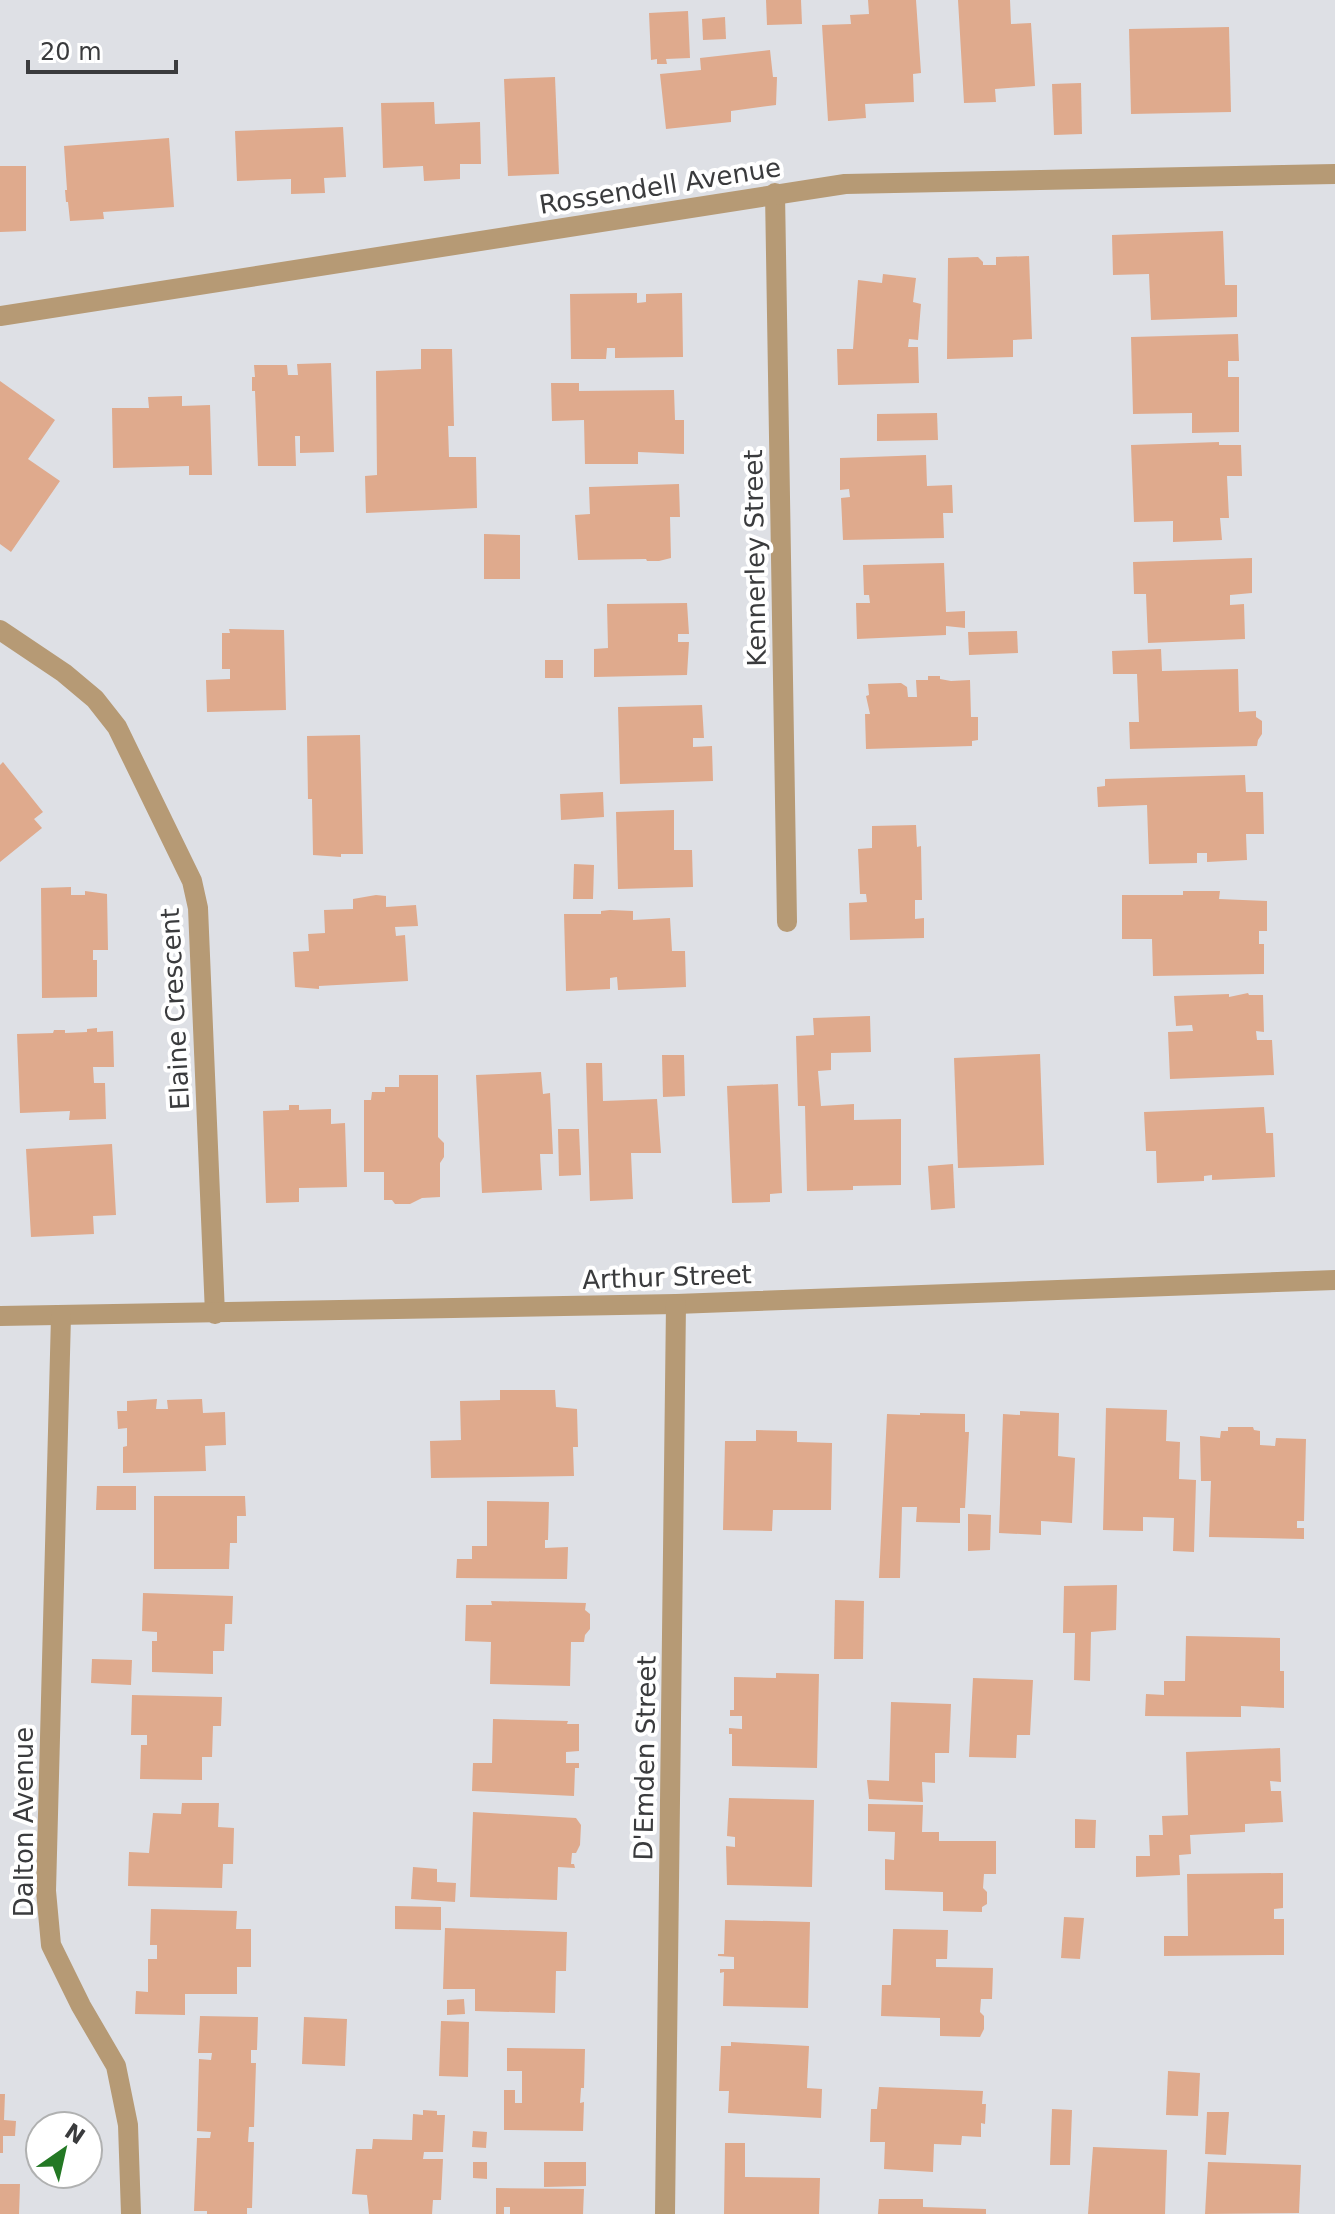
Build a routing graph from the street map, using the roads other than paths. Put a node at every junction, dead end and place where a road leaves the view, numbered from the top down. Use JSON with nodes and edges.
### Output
{"nodes":[{"id":1,"x":1335,"y":174,"type":"edge"},
{"id":2,"x":775,"y":193,"type":"junction"},
{"id":3,"x":0,"y":316,"type":"edge"},
{"id":4,"x":0,"y":630,"type":"edge"},
{"id":5,"x":787,"y":922,"type":"dead end"},
{"id":6,"x":1335,"y":1280,"type":"edge"},
{"id":7,"x":676,"y":1304,"type":"junction"},
{"id":8,"x":215,"y":1314,"type":"junction"},
{"id":9,"x":0,"y":1316,"type":"edge"},
{"id":10,"x":61,"y":1316,"type":"junction"},
{"id":11,"x":131,"y":2214,"type":"edge"},
{"id":12,"x":665,"y":2214,"type":"edge"}],
"edges":[{"from":1,"to":2,"type":"street","name":"Rossendell Avenue"},
{"from":2,"to":3,"type":"street","name":"Rossendell Avenue"},
{"from":2,"to":5,"type":"street","name":"Kennerley Street"},
{"from":4,"to":8,"type":"street","name":"Elaine Crescent"},
{"from":6,"to":7,"type":"street","name":"Arthur Street"},
{"from":7,"to":8,"type":"street","name":"Arthur Street"},
{"from":7,"to":12,"type":"street","name":"D'Emden Street"},
{"from":8,"to":10,"type":"street","name":"Arthur Street"},
{"from":9,"to":10,"type":"street","name":"Arthur Street"},
{"from":10,"to":11,"type":"street","name":"Dalton Avenue"}]}
